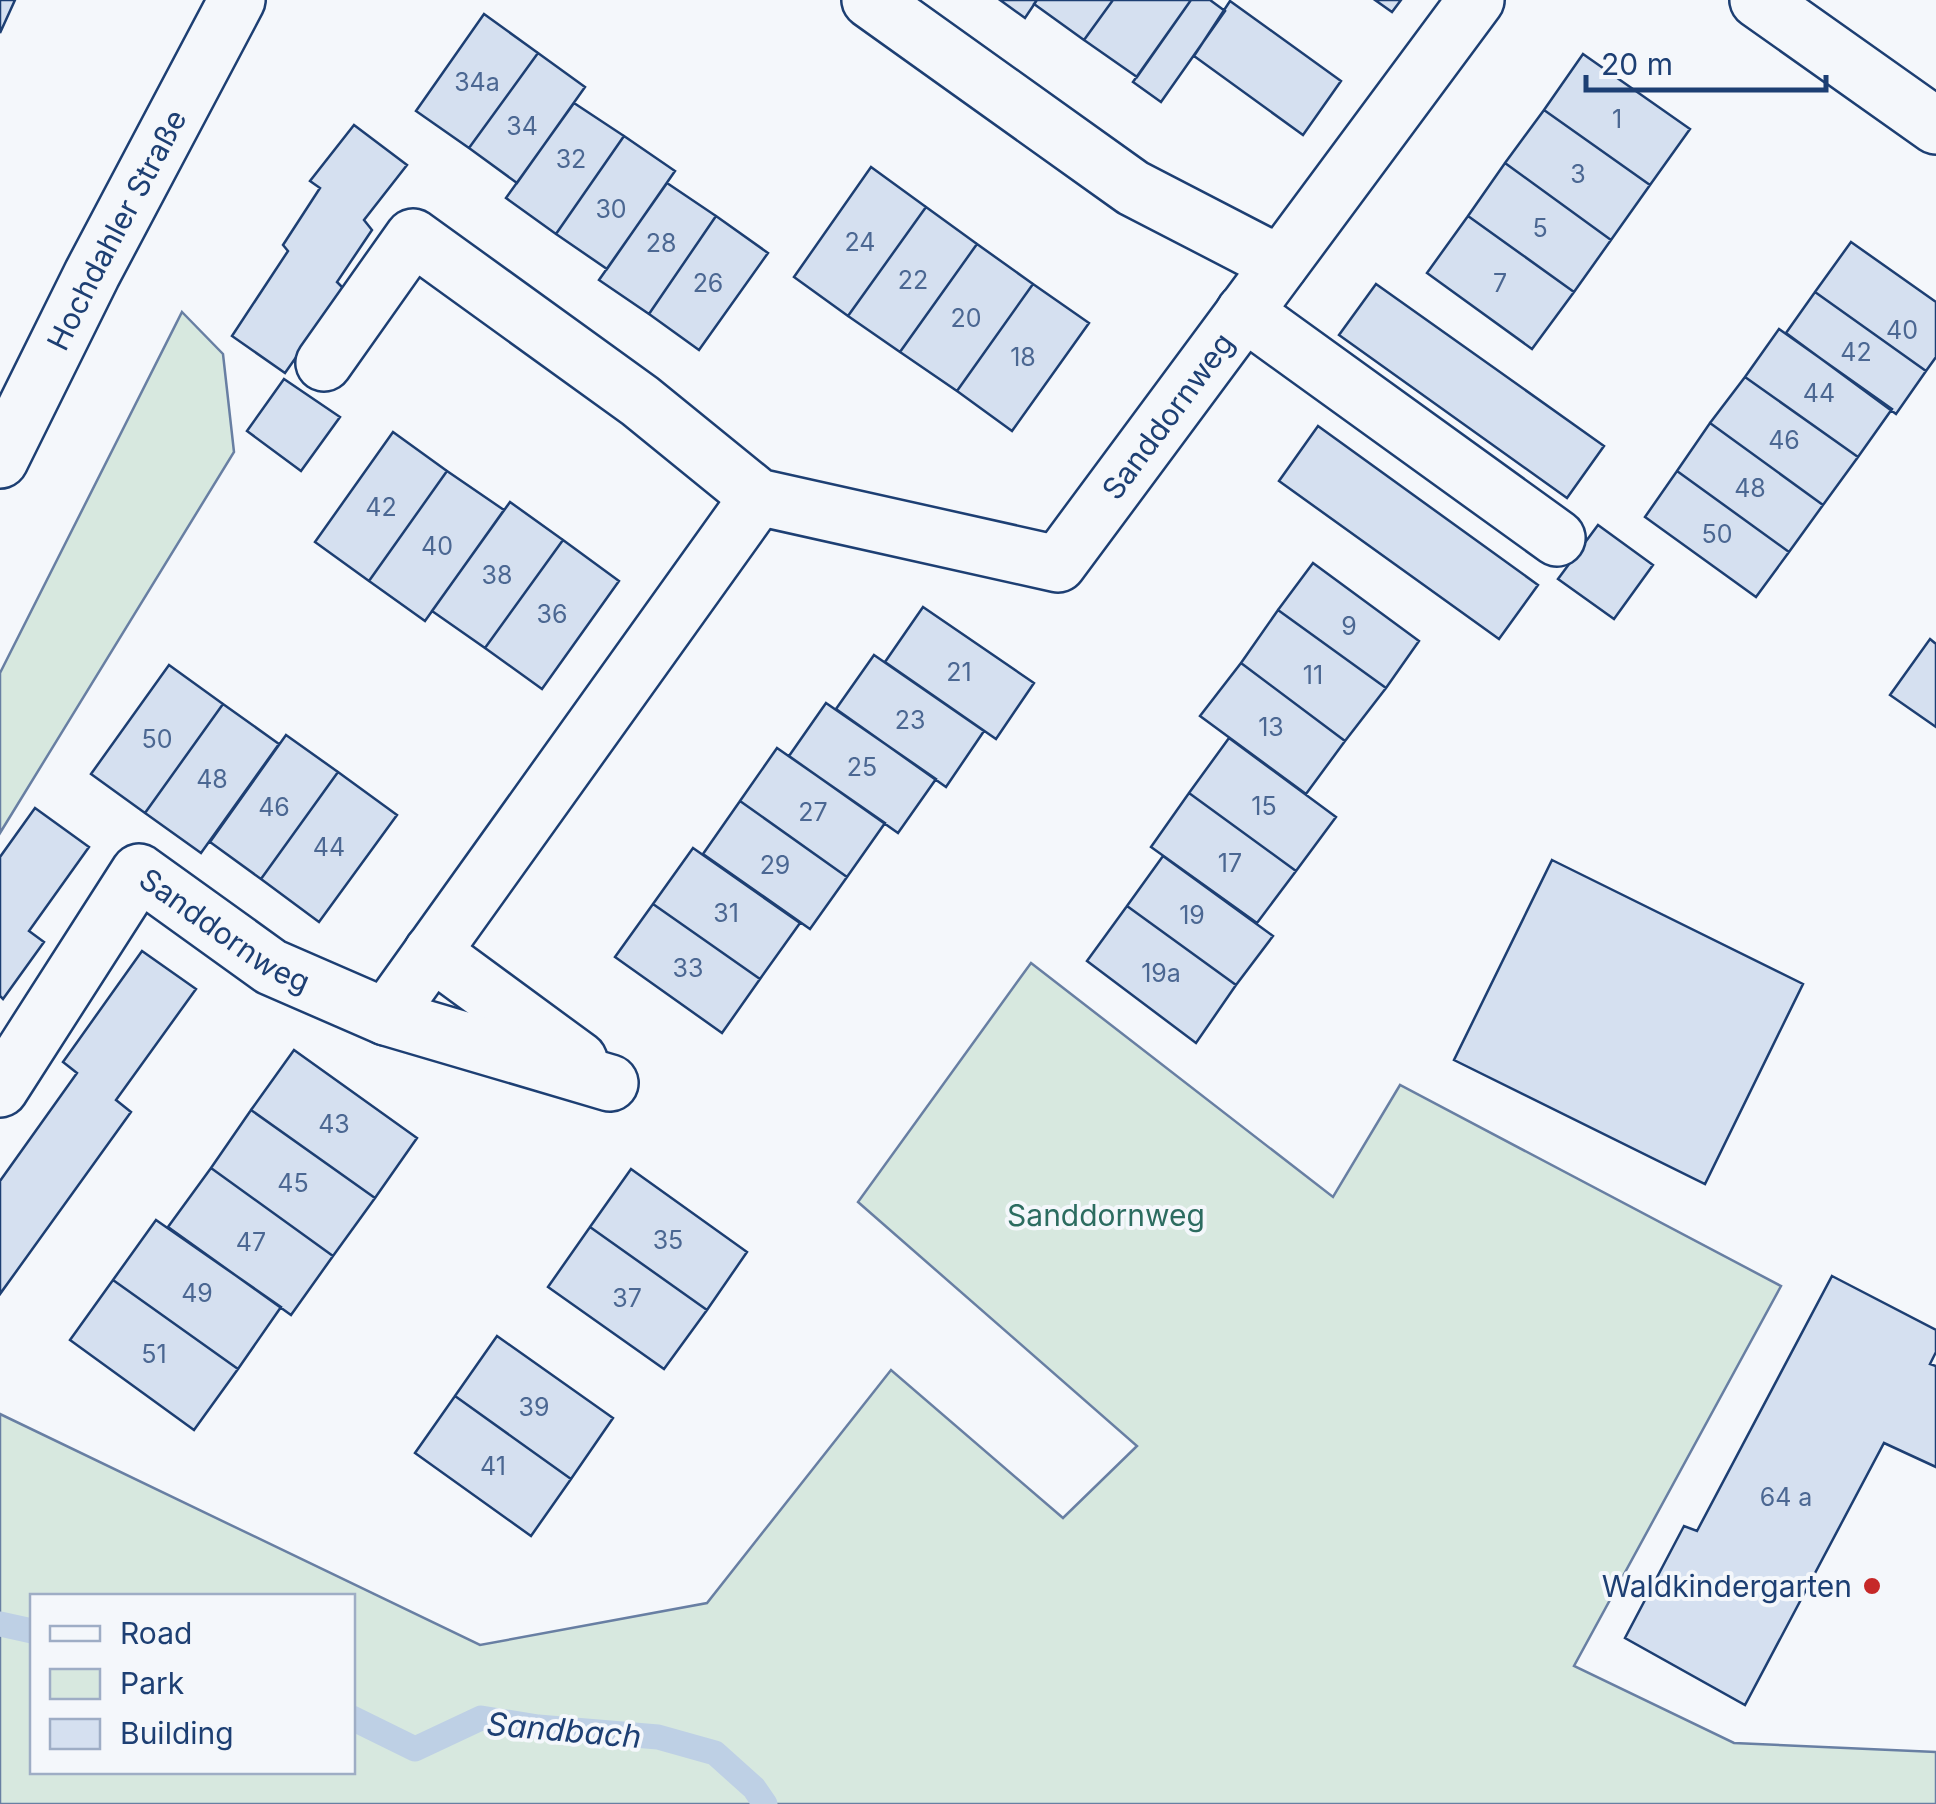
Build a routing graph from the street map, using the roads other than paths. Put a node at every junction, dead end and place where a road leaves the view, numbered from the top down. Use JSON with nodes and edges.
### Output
{"nodes":[{"id":1,"x":237,"y":0,"type":"edge"},
{"id":2,"x":870,"y":0,"type":"edge"},
{"id":3,"x":1476,"y":0,"type":"edge"},
{"id":4,"x":1758,"y":0,"type":"edge"},
{"id":5,"x":1936,"y":126,"type":"edge"},
{"id":6,"x":1280,"y":264,"type":"junction"},
{"id":7,"x":1244,"y":312,"type":"junction"},
{"id":8,"x":324,"y":363,"type":"dead end"},
{"id":9,"x":0,"y":460,"type":"edge"},
{"id":10,"x":758,"y":498,"type":"junction"},
{"id":11,"x":1558,"y":538,"type":"dead end"},
{"id":12,"x":432,"y":952,"type":"junction"},
{"id":13,"x":386,"y":1017,"type":"junction"},
{"id":14,"x":0,"y":1089,"type":"edge"}],
"edges":[{"from":1,"to":9,"type":"street","name":"Hochdahler Straße"},
{"from":2,"to":6,"type":"street"},
{"from":3,"to":6,"type":"street","name":"Sanddornweg"},
{"from":4,"to":5,"type":"street"},
{"from":6,"to":7,"type":"street","name":"Sanddornweg"},
{"from":7,"to":10,"type":"street","name":"Sanddornweg"},
{"from":7,"to":11,"type":"street","name":"Sanddornweg"},
{"from":8,"to":10,"type":"street","name":"Sanddornweg"},
{"from":10,"to":12,"type":"street"},
{"from":12,"to":13,"type":"street"},
{"from":12,"to":13,"type":"street","name":"Sanddornweg"},
{"from":13,"to":14,"type":"street","name":"Sanddornweg"}]}
